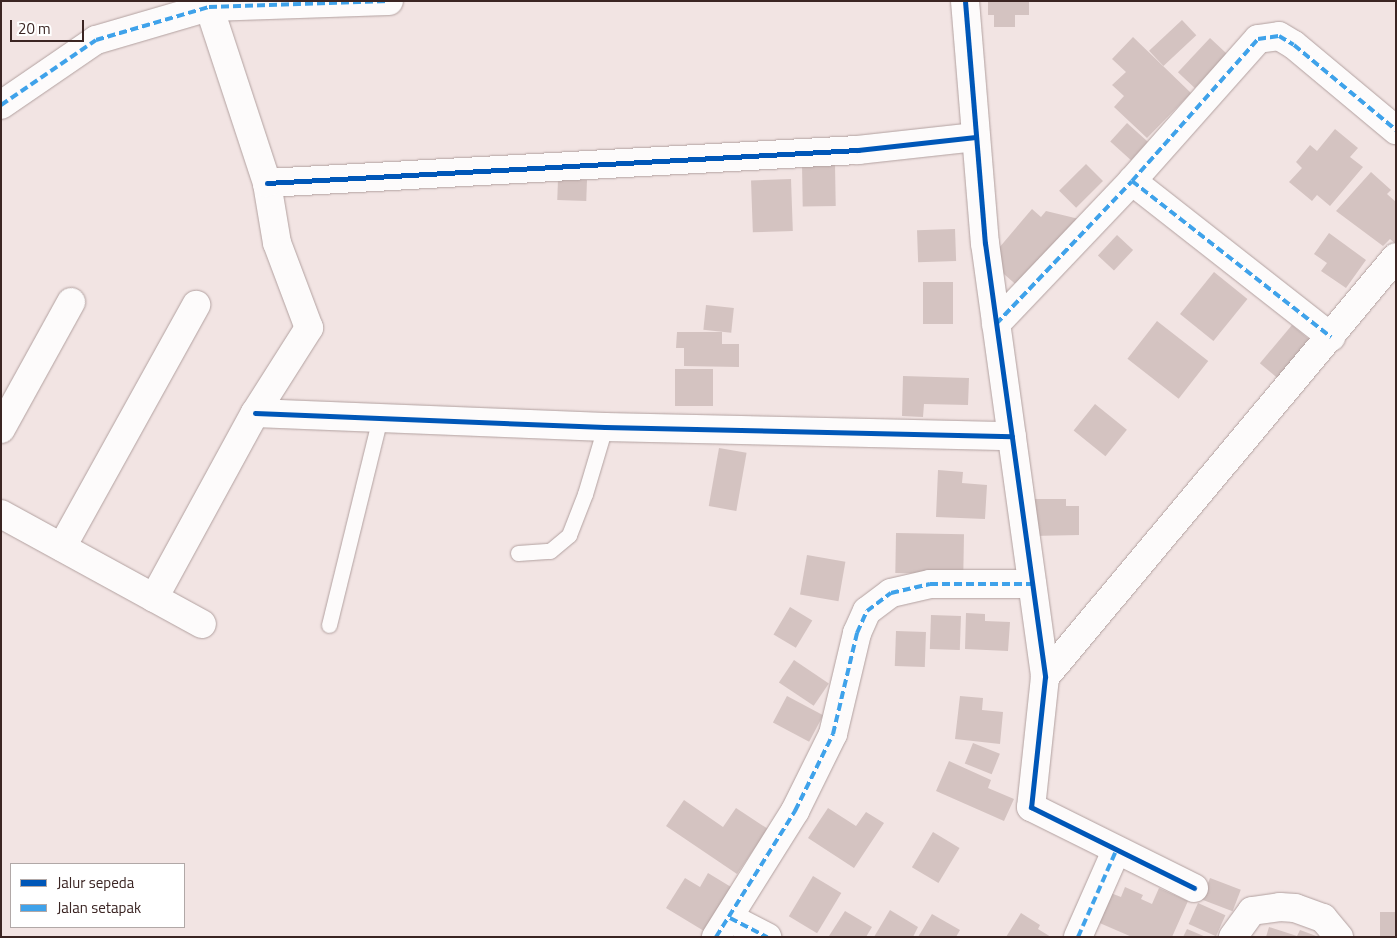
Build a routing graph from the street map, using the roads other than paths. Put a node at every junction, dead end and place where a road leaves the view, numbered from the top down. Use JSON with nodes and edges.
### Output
{"nodes":[{"id":1,"x":389,"y":1,"type":"edge"},
{"id":2,"x":965,"y":1,"type":"edge"},
{"id":3,"x":208,"y":4,"type":"edge"},
{"id":4,"x":1,"y":105,"type":"edge"},
{"id":5,"x":1396,"y":130,"type":"edge"},
{"id":6,"x":975,"y":136,"type":"junction"},
{"id":7,"x":1132,"y":181,"type":"junction"},
{"id":8,"x":266,"y":183,"type":"junction"},
{"id":9,"x":1396,"y":257,"type":"edge"},
{"id":10,"x":71,"y":302,"type":"dead end"},
{"id":11,"x":196,"y":305,"type":"dead end"},
{"id":12,"x":996,"y":324,"type":"junction"},
{"id":13,"x":1331,"y":338,"type":"junction"},
{"id":14,"x":10,"y":391,"type":"edge"},
{"id":15,"x":255,"y":413,"type":"junction"},
{"id":16,"x":380,"y":418,"type":"junction"},
{"id":17,"x":604,"y":427,"type":"junction"},
{"id":18,"x":1,"y":429,"type":"edge"},
{"id":19,"x":1012,"y":436,"type":"junction"},
{"id":20,"x":1,"y":514,"type":"edge"},
{"id":21,"x":62,"y":547,"type":"junction"},
{"id":22,"x":518,"y":553,"type":"dead end"},
{"id":23,"x":1032,"y":584,"type":"junction"},
{"id":24,"x":154,"y":598,"type":"junction"},
{"id":25,"x":202,"y":624,"type":"dead end"},
{"id":26,"x":329,"y":625,"type":"dead end"},
{"id":27,"x":1045,"y":677,"type":"junction"},
{"id":28,"x":1116,"y":851,"type":"junction"},
{"id":29,"x":1194,"y":888,"type":"dead end"},
{"id":30,"x":724,"y":927,"type":"edge"},
{"id":31,"x":767,"y":937,"type":"edge"},
{"id":32,"x":1078,"y":937,"type":"edge"},
{"id":33,"x":1233,"y":937,"type":"edge"},
{"id":34,"x":1339,"y":937,"type":"edge"}],
"edges":[{"from":1,"to":3,"type":"street"},
{"from":2,"to":6,"type":"street"},
{"from":3,"to":4,"type":"street"},
{"from":3,"to":8,"type":"street"},
{"from":5,"to":7,"type":"street"},
{"from":6,"to":8,"type":"street"},
{"from":6,"to":12,"type":"street"},
{"from":7,"to":12,"type":"street"},
{"from":7,"to":13,"type":"street"},
{"from":8,"to":15,"type":"street"},
{"from":9,"to":13,"type":"street"},
{"from":10,"to":14,"type":"street"},
{"from":11,"to":21,"type":"street"},
{"from":12,"to":19,"type":"street"},
{"from":13,"to":27,"type":"street"},
{"from":14,"to":18,"type":"street"},
{"from":15,"to":16,"type":"street"},
{"from":15,"to":24,"type":"street"},
{"from":16,"to":17,"type":"street"},
{"from":16,"to":26,"type":"lane"},
{"from":17,"to":19,"type":"street"},
{"from":17,"to":22,"type":"lane"},
{"from":19,"to":23,"type":"street"},
{"from":20,"to":21,"type":"street"},
{"from":21,"to":24,"type":"street"},
{"from":23,"to":27,"type":"street"},
{"from":23,"to":30,"type":"street"},
{"from":24,"to":25,"type":"street"},
{"from":27,"to":28,"type":"street"},
{"from":28,"to":29,"type":"street"},
{"from":28,"to":32,"type":"street"},
{"from":30,"to":31,"type":"street"},
{"from":33,"to":34,"type":"street"}]}
